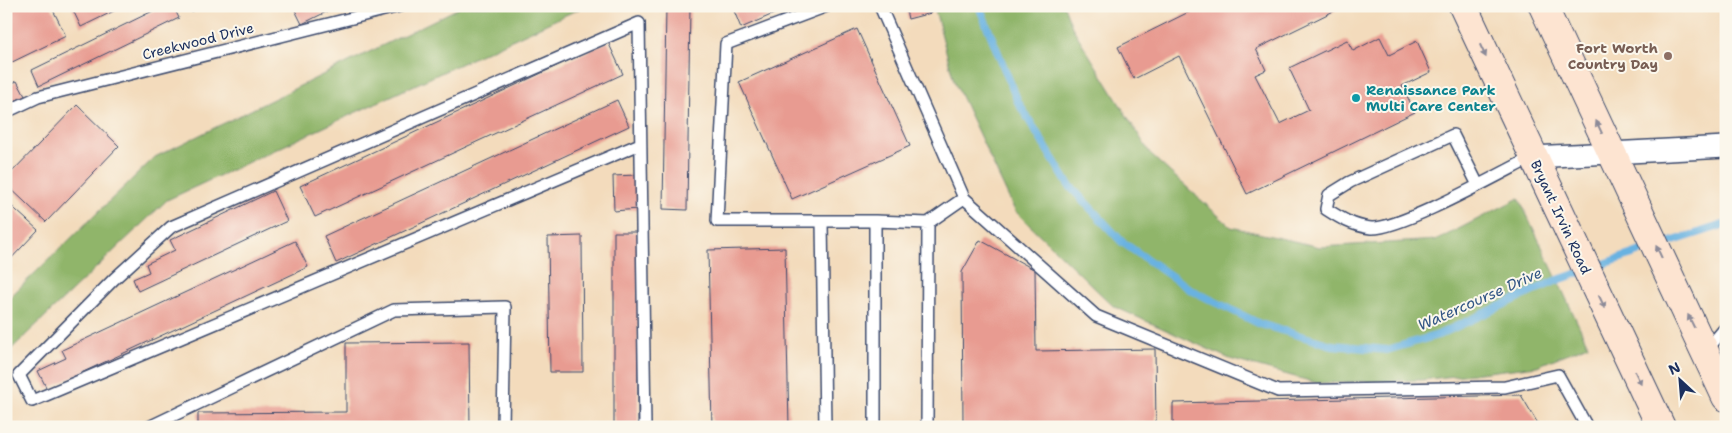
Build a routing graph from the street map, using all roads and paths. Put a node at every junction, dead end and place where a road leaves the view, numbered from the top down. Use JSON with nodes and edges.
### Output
{"nodes":[{"id":1,"x":400,"y":6,"type":"edge"},
{"id":2,"x":827,"y":6,"type":"edge"},
{"id":3,"x":880,"y":6,"type":"edge"},
{"id":4,"x":1463,"y":6,"type":"edge"},
{"id":5,"x":1543,"y":6,"type":"edge"},
{"id":6,"x":6,"y":112,"type":"edge"},
{"id":7,"x":640,"y":144,"type":"junction"},
{"id":8,"x":1726,"y":147,"type":"edge"},
{"id":9,"x":1611,"y":154,"type":"junction"},
{"id":10,"x":1533,"y":157,"type":"junction"},
{"id":11,"x":1478,"y":185,"type":"junction"},
{"id":12,"x":964,"y":198,"type":"junction"},
{"id":13,"x":822,"y":222,"type":"junction"},
{"id":14,"x":875,"y":222,"type":"junction"},
{"id":15,"x":928,"y":223,"type":"junction"},
{"id":16,"x":1726,"y":327,"type":"edge"},
{"id":17,"x":1706,"y":351,"type":"junction"},
{"id":18,"x":1726,"y":397,"type":"edge"},
{"id":19,"x":149,"y":427,"type":"edge"},
{"id":20,"x":503,"y":427,"type":"edge"},
{"id":21,"x":645,"y":427,"type":"edge"},
{"id":22,"x":825,"y":427,"type":"edge"},
{"id":23,"x":875,"y":427,"type":"edge"},
{"id":24,"x":927,"y":427,"type":"edge"},
{"id":25,"x":1587,"y":427,"type":"edge"},
{"id":26,"x":1661,"y":427,"type":"edge"}],
"edges":[{"from":1,"to":6,"type":"lane","name":"Creekwood Drive"},
{"from":2,"to":13,"type":"lane"},
{"from":3,"to":12,"type":"lane"},
{"from":4,"to":10,"type":"main road","name":"Bryant Irvin Road","one_way":true},
{"from":9,"to":5,"type":"main road","one_way":true},
{"from":7,"to":7,"type":"lane"},
{"from":7,"to":21,"type":"lane"},
{"from":8,"to":9,"type":"street"},
{"from":9,"to":10,"type":"street"},
{"from":17,"to":9,"type":"main road","one_way":true},
{"from":10,"to":11,"type":"lane"},
{"from":10,"to":26,"type":"main road","name":"Bryant Irvin Road","one_way":true},
{"from":11,"to":11,"type":"lane"},
{"from":12,"to":15,"type":"lane"},
{"from":12,"to":25,"type":"lane"},
{"from":13,"to":14,"type":"lane"},
{"from":13,"to":22,"type":"lane"},
{"from":14,"to":15,"type":"lane"},
{"from":14,"to":23,"type":"lane"},
{"from":15,"to":24,"type":"lane"},
{"from":16,"to":17,"type":"lane"},
{"from":17,"to":18,"type":"main road"},
{"from":19,"to":20,"type":"lane"}]}
